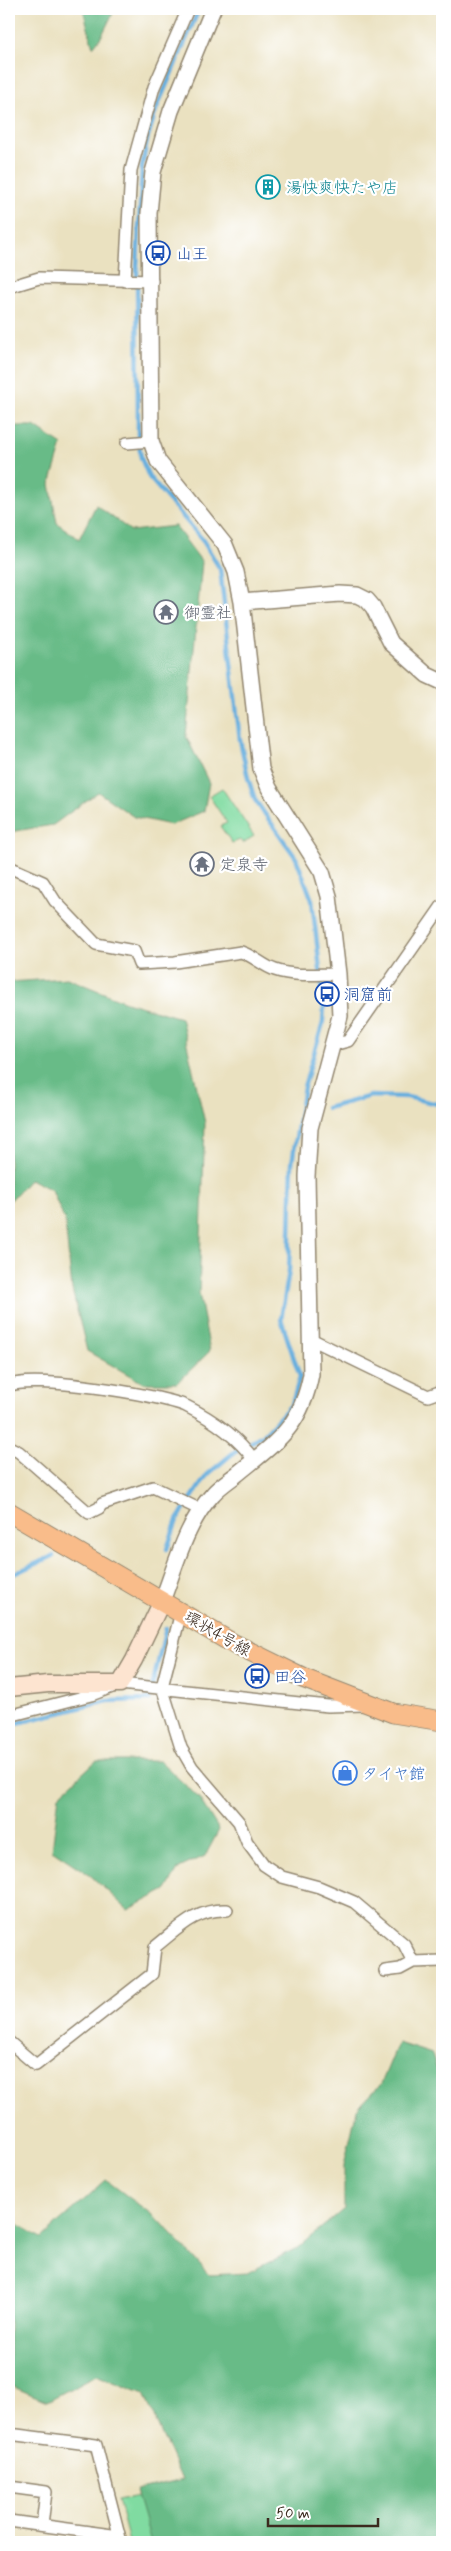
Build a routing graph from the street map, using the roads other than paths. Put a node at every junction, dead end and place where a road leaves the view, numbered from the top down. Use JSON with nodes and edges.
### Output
{"nodes":[{"id":1,"x":188,"y":9,"type":"edge"},
{"id":2,"x":213,"y":9,"type":"edge"},
{"id":3,"x":125,"y":281,"type":"junction"},
{"id":4,"x":152,"y":282,"type":"junction"},
{"id":5,"x":9,"y":287,"type":"edge"},
{"id":6,"x":147,"y":441,"type":"junction"},
{"id":7,"x":127,"y":443,"type":"dead end"},
{"id":8,"x":242,"y":602,"type":"junction"},
{"id":9,"x":442,"y":682,"type":"edge"},
{"id":10,"x":9,"y":867,"type":"edge"},
{"id":11,"x":442,"y":906,"type":"edge"},
{"id":12,"x":327,"y":974,"type":"junction"},
{"id":13,"x":333,"y":1045,"type":"junction"},
{"id":14,"x":312,"y":1339,"type":"junction"},
{"id":15,"x":9,"y":1386,"type":"edge"},
{"id":16,"x":442,"y":1391,"type":"edge"},
{"id":17,"x":9,"y":1447,"type":"edge"},
{"id":18,"x":247,"y":1450,"type":"junction"},
{"id":19,"x":197,"y":1508,"type":"junction"},
{"id":20,"x":9,"y":1512,"type":"edge"},
{"id":21,"x":162,"y":1601,"type":"junction"},
{"id":22,"x":181,"y":1612,"type":"junction"},
{"id":23,"x":120,"y":1684,"type":"junction"},
{"id":24,"x":160,"y":1687,"type":"junction"},
{"id":25,"x":9,"y":1688,"type":"edge"},
{"id":26,"x":368,"y":1705,"type":"junction"},
{"id":27,"x":9,"y":1716,"type":"edge"},
{"id":28,"x":442,"y":1721,"type":"edge"},
{"id":29,"x":227,"y":1910,"type":"dead end"},
{"id":30,"x":442,"y":1961,"type":"edge"},
{"id":31,"x":413,"y":1962,"type":"junction"},
{"id":32,"x":385,"y":1971,"type":"dead end"},
{"id":33,"x":9,"y":2042,"type":"edge"},
{"id":34,"x":9,"y":2434,"type":"edge"},
{"id":35,"x":9,"y":2487,"type":"edge"},
{"id":36,"x":9,"y":2521,"type":"edge"},
{"id":37,"x":42,"y":2525,"type":"junction"},
{"id":38,"x":120,"y":2539,"type":"edge"}],
"edges":[{"from":1,"to":3,"type":"street"},
{"from":2,"to":4,"type":"street"},
{"from":3,"to":4,"type":"street"},
{"from":3,"to":5,"type":"street"},
{"from":4,"to":6,"type":"street"},
{"from":6,"to":7,"type":"street"},
{"from":6,"to":8,"type":"street"},
{"from":8,"to":9,"type":"street"},
{"from":8,"to":12,"type":"street"},
{"from":10,"to":12,"type":"street"},
{"from":11,"to":13,"type":"street"},
{"from":12,"to":13,"type":"street"},
{"from":13,"to":14,"type":"street"},
{"from":14,"to":16,"type":"street"},
{"from":14,"to":18,"type":"street"},
{"from":15,"to":18,"type":"street"},
{"from":17,"to":19,"type":"street"},
{"from":18,"to":19,"type":"street"},
{"from":19,"to":21,"type":"street"},
{"from":20,"to":21,"type":"main road","name":"環状4号線"},
{"from":21,"to":22,"type":"main road","name":"環状4号線"},
{"from":21,"to":23,"type":"main road"},
{"from":22,"to":24,"type":"street"},
{"from":22,"to":26,"type":"main road","name":"環状4号線"},
{"from":23,"to":24,"type":"street"},
{"from":23,"to":25,"type":"main road"},
{"from":23,"to":27,"type":"street"},
{"from":24,"to":26,"type":"street"},
{"from":24,"to":31,"type":"street"},
{"from":26,"to":28,"type":"main road","name":"環状4号線"},
{"from":29,"to":33,"type":"street"},
{"from":30,"to":31,"type":"street"},
{"from":31,"to":32,"type":"street"},
{"from":34,"to":38,"type":"street"},
{"from":35,"to":37,"type":"street"},
{"from":36,"to":37,"type":"street"},
{"from":37,"to":38,"type":"street"}]}
